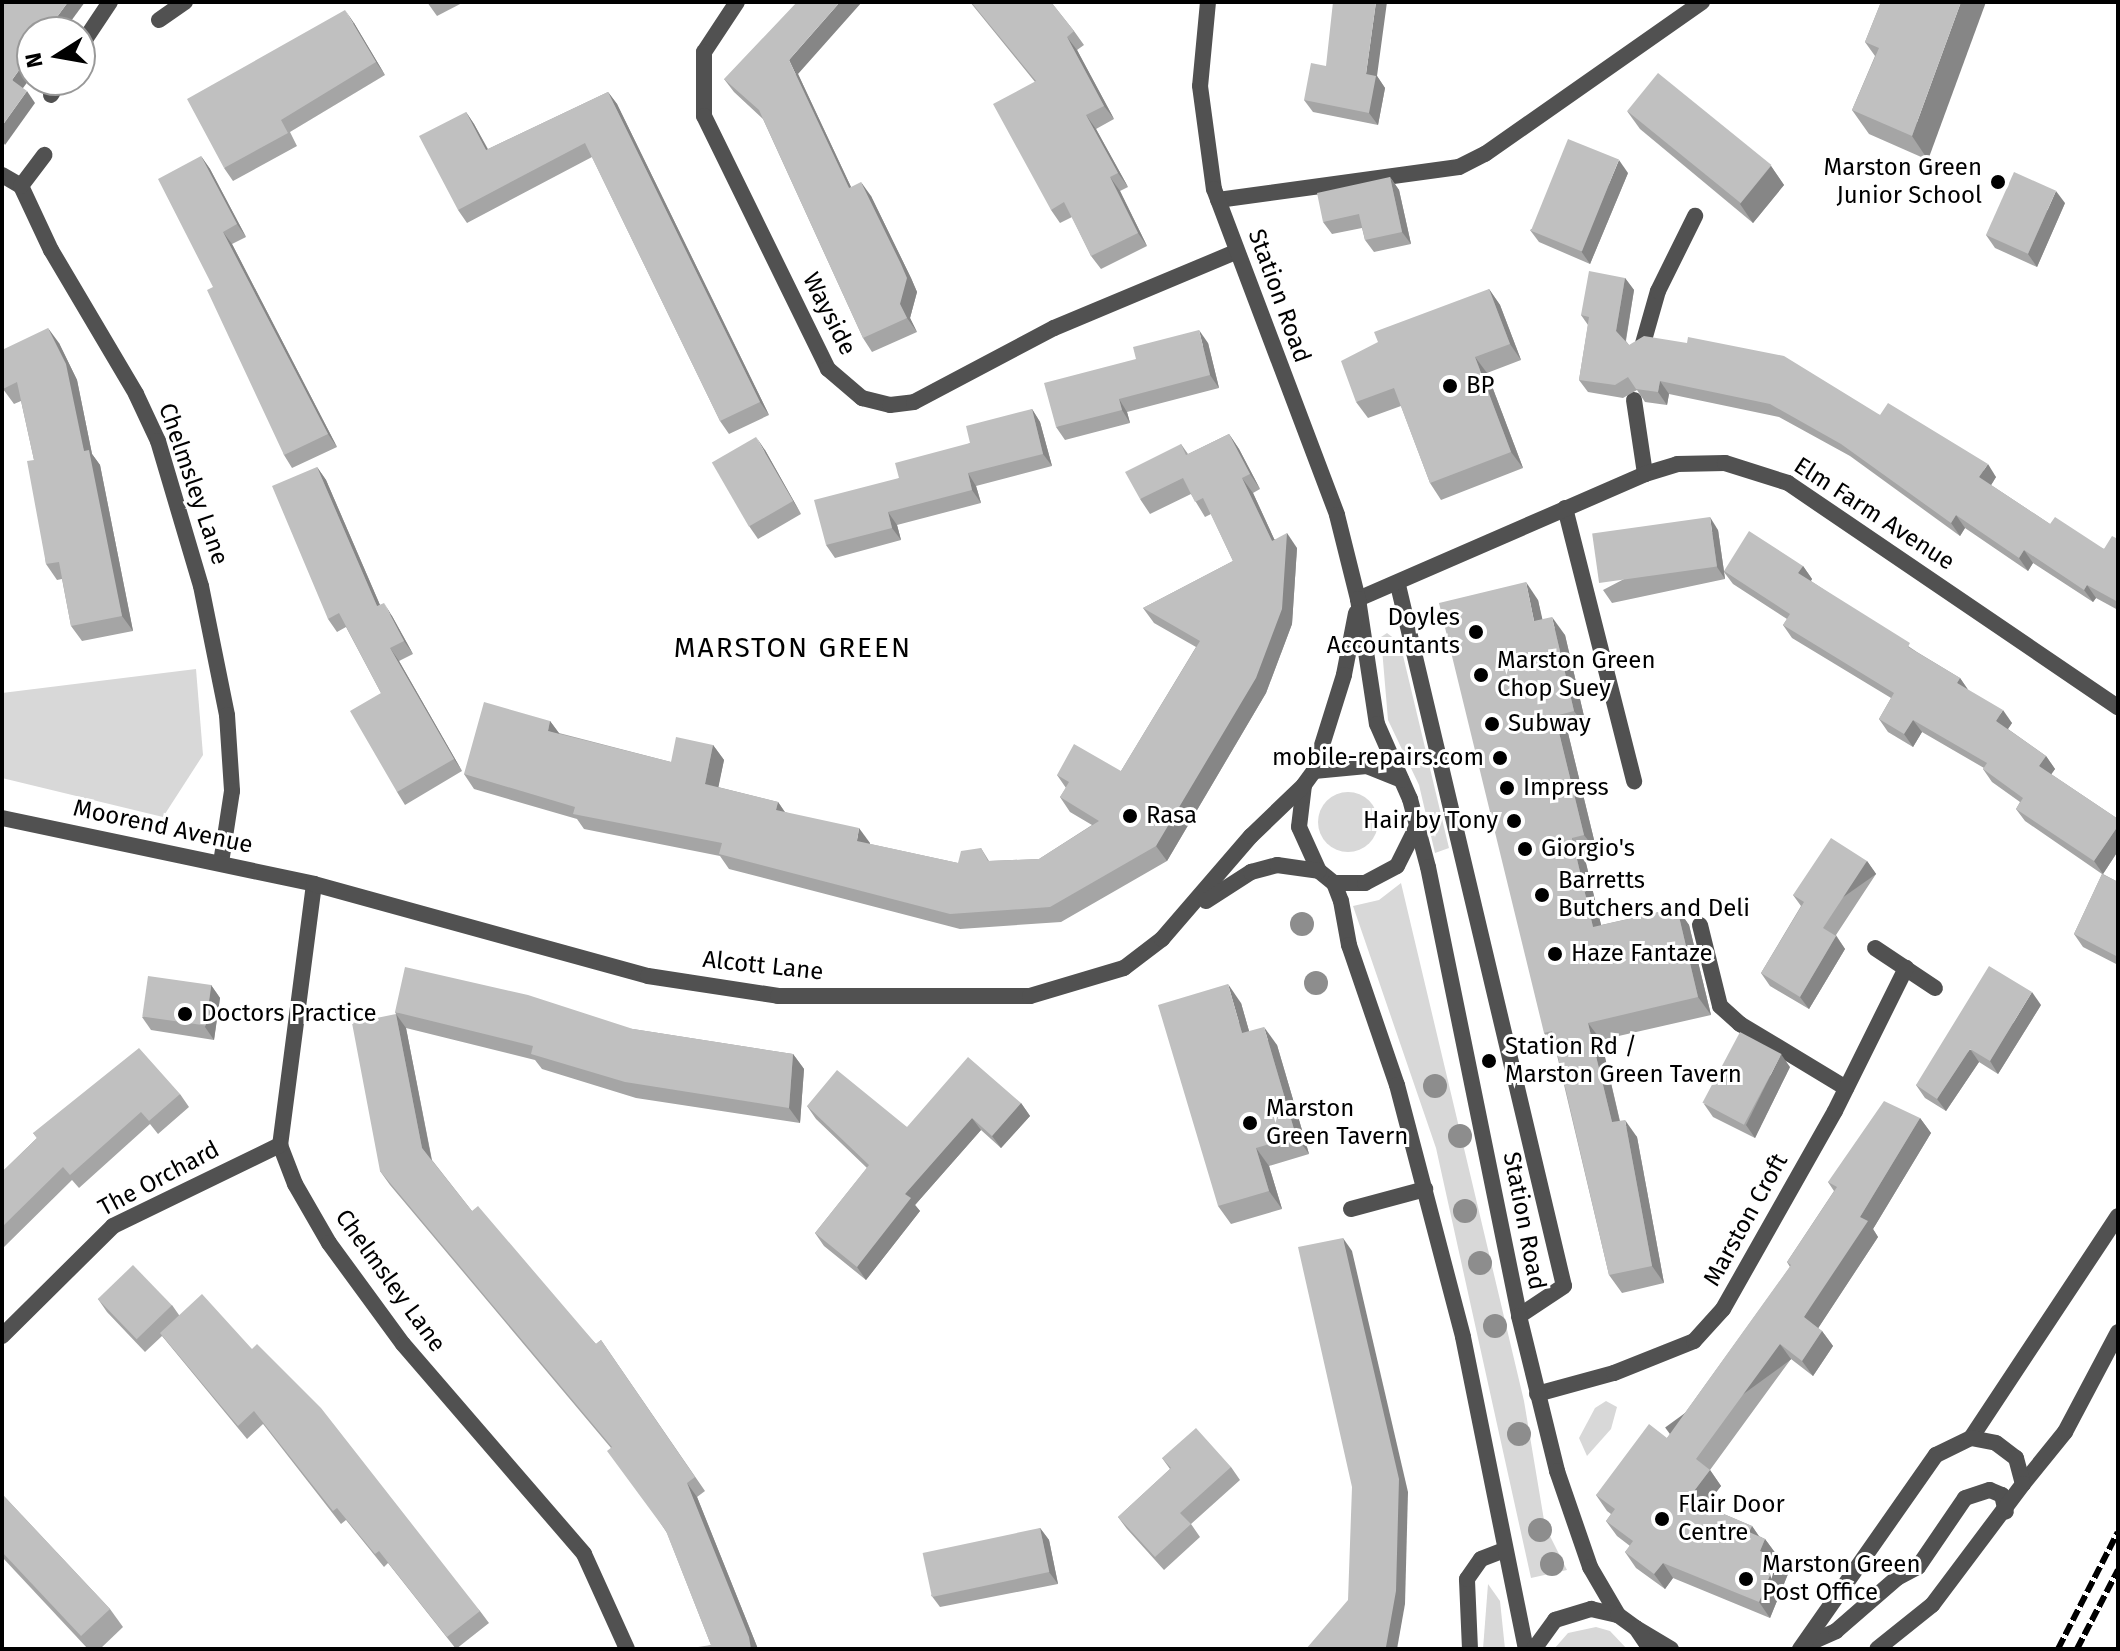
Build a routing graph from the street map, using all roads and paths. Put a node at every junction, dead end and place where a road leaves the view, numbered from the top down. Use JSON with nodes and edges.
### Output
{"nodes":[{"id":1,"x":110,"y":2,"type":"edge"},
{"id":2,"x":185,"y":2,"type":"edge"},
{"id":3,"x":737,"y":2,"type":"edge"},
{"id":4,"x":1208,"y":2,"type":"edge"},
{"id":5,"x":1702,"y":2,"type":"edge"},
{"id":6,"x":159,"y":20,"type":"dead end"},
{"id":7,"x":96,"y":23,"type":"edge"},
{"id":8,"x":44,"y":155,"type":"dead end"},
{"id":9,"x":2,"y":175,"type":"edge"},
{"id":10,"x":21,"y":186,"type":"junction"},
{"id":11,"x":1218,"y":200,"type":"junction"},
{"id":12,"x":1695,"y":216,"type":"dead end"},
{"id":13,"x":1236,"y":252,"type":"junction"},
{"id":14,"x":1642,"y":347,"type":"edge"},
{"id":15,"x":1634,"y":400,"type":"edge"},
{"id":16,"x":1645,"y":474,"type":"junction"},
{"id":17,"x":1565,"y":508,"type":"junction"},
{"id":18,"x":1398,"y":585,"type":"junction"},
{"id":19,"x":1358,"y":599,"type":"junction"},
{"id":20,"x":2118,"y":707,"type":"edge"},
{"id":21,"x":1309,"y":778,"type":"junction"},
{"id":22,"x":1401,"y":780,"type":"junction"},
{"id":23,"x":1634,"y":781,"type":"dead end"},
{"id":24,"x":2,"y":818,"type":"edge"},
{"id":25,"x":1417,"y":826,"type":"junction"},
{"id":26,"x":221,"y":863,"type":"junction"},
{"id":27,"x":1319,"y":871,"type":"junction"},
{"id":28,"x":1334,"y":883,"type":"junction"},
{"id":29,"x":314,"y":884,"type":"junction"},
{"id":30,"x":1193,"y":909,"type":"junction"},
{"id":31,"x":1700,"y":925,"type":"dead end"},
{"id":32,"x":1875,"y":948,"type":"dead end"},
{"id":33,"x":1906,"y":968,"type":"junction"},
{"id":34,"x":1935,"y":988,"type":"dead end"},
{"id":35,"x":1846,"y":1088,"type":"junction"},
{"id":36,"x":280,"y":1145,"type":"junction"},
{"id":37,"x":1425,"y":1189,"type":"junction"},
{"id":38,"x":1351,"y":1209,"type":"dead end"},
{"id":39,"x":2118,"y":1216,"type":"edge"},
{"id":40,"x":1519,"y":1316,"type":"junction"},
{"id":41,"x":2118,"y":1332,"type":"edge"},
{"id":42,"x":2,"y":1336,"type":"edge"},
{"id":43,"x":1537,"y":1394,"type":"junction"},
{"id":44,"x":1971,"y":1438,"type":"junction"},
{"id":45,"x":2023,"y":1484,"type":"junction"},
{"id":46,"x":2006,"y":1512,"type":"junction"},
{"id":47,"x":1504,"y":1550,"type":"junction"},
{"id":48,"x":1618,"y":1615,"type":"junction"},
{"id":49,"x":1636,"y":1628,"type":"junction"},
{"id":50,"x":1803,"y":1647,"type":"edge"},
{"id":51,"x":627,"y":1649,"type":"edge"},
{"id":52,"x":1470,"y":1649,"type":"edge"},
{"id":53,"x":1526,"y":1649,"type":"edge"},
{"id":54,"x":1534,"y":1649,"type":"edge"},
{"id":55,"x":1650,"y":1649,"type":"edge"},
{"id":56,"x":1671,"y":1649,"type":"edge"},
{"id":57,"x":1877,"y":1649,"type":"edge"}],
"edges":[{"from":1,"to":7,"type":"street"},
{"from":2,"to":6,"type":"street"},
{"from":3,"to":13,"type":"street","name":"Wayside"},
{"from":4,"to":11,"type":"street","name":"Station Road"},
{"from":5,"to":11,"type":"street"},
{"from":8,"to":10,"type":"street"},
{"from":9,"to":10,"type":"street"},
{"from":10,"to":26,"type":"street","name":"Chelmsley Lane"},
{"from":11,"to":13,"type":"street","name":"Station Road"},
{"from":12,"to":14,"type":"street"},
{"from":13,"to":19,"type":"street","name":"Station Road"},
{"from":15,"to":16,"type":"street"},
{"from":16,"to":17,"type":"street","name":"Elm Farm Avenue"},
{"from":16,"to":20,"type":"street","name":"Elm Farm Avenue"},
{"from":17,"to":18,"type":"street","name":"Elm Farm Avenue"},
{"from":17,"to":23,"type":"street"},
{"from":18,"to":19,"type":"street","name":"Elm Farm Avenue"},
{"from":18,"to":40,"type":"street"},
{"from":19,"to":21,"type":"street","name":"Station Road"},
{"from":19,"to":22,"type":"street","name":"Station Road"},
{"from":21,"to":22,"type":"street"},
{"from":21,"to":27,"type":"street","name":"Station Road"},
{"from":21,"to":30,"type":"street"},
{"from":22,"to":25,"type":"street","name":"Station Road"},
{"from":24,"to":26,"type":"street","name":"Moorend Avenue"},
{"from":25,"to":28,"type":"street"},
{"from":25,"to":40,"type":"street","name":"Station Road"},
{"from":26,"to":29,"type":"street","name":"Moorend Avenue"},
{"from":27,"to":28,"type":"street","name":"Station Road"},
{"from":27,"to":30,"type":"street"},
{"from":28,"to":37,"type":"street"},
{"from":29,"to":30,"type":"street","name":"Alcott Lane"},
{"from":29,"to":36,"type":"street"},
{"from":31,"to":35,"type":"street"},
{"from":32,"to":33,"type":"street"},
{"from":33,"to":34,"type":"street"},
{"from":33,"to":35,"type":"street","name":"Marston Croft"},
{"from":35,"to":43,"type":"street","name":"Marston Croft"},
{"from":36,"to":42,"type":"street","name":"The Orchard"},
{"from":36,"to":51,"type":"street","name":"Chelmsley Lane"},
{"from":37,"to":38,"type":"street"},
{"from":37,"to":47,"type":"street"},
{"from":39,"to":44,"type":"street"},
{"from":40,"to":43,"type":"street","name":"Station Road"},
{"from":41,"to":45,"type":"street"},
{"from":43,"to":48,"type":"street","name":"Station Road"},
{"from":44,"to":45,"type":"street"},
{"from":44,"to":50,"type":"street"},
{"from":45,"to":46,"type":"street"},
{"from":46,"to":50,"type":"street"},
{"from":46,"to":57,"type":"street"},
{"from":47,"to":52,"type":"street"},
{"from":47,"to":53,"type":"street"},
{"from":48,"to":49,"type":"street"},
{"from":48,"to":54,"type":"street"},
{"from":49,"to":55,"type":"street"},
{"from":49,"to":56,"type":"street"}]}
